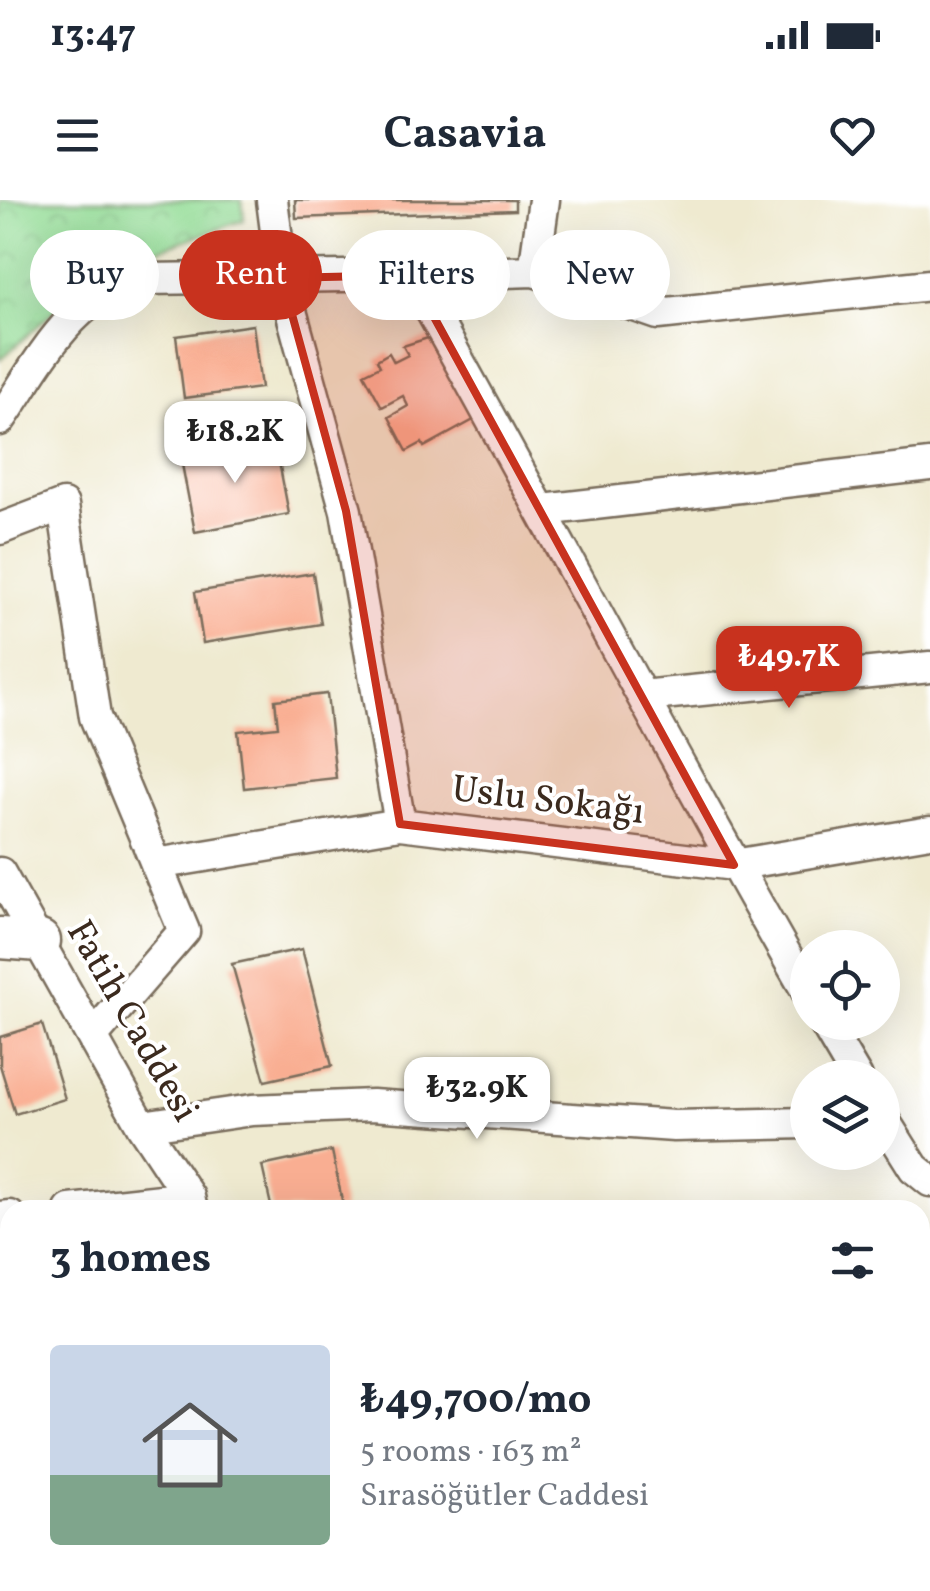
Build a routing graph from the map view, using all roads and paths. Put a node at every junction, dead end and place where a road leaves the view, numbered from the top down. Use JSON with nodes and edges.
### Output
{"nodes":[{"id":1,"x":272,"y":200,"type":"edge"},
{"id":2,"x":544,"y":200,"type":"edge"},
{"id":3,"x":276,"y":230,"type":"edge"},
{"id":4,"x":540,"y":230,"type":"edge"},
{"id":5,"x":179,"y":279,"type":"edge"},
{"id":6,"x":930,"y":286,"type":"edge"},
{"id":7,"x":670,"y":313,"type":"edge"},
{"id":8,"x":293,"y":320,"type":"edge"},
{"id":9,"x":437,"y":320,"type":"edge"},
{"id":10,"x":0,"y":420,"type":"edge"},
{"id":11,"x":930,"y":465,"type":"edge"},
{"id":12,"x":543,"y":510,"type":"junction"},
{"id":13,"x":0,"y":528,"type":"edge"},
{"id":14,"x":930,"y":667,"type":"edge"},
{"id":15,"x":642,"y":696,"type":"junction"},
{"id":16,"x":400,"y":824,"type":"junction"},
{"id":17,"x":930,"y":832,"type":"edge"},
{"id":18,"x":156,"y":864,"type":"junction"},
{"id":19,"x":734,"y":865,"type":"junction"},
{"id":20,"x":0,"y":872,"type":"edge"},
{"id":21,"x":20,"y":940,"type":"edge"},
{"id":22,"x":790,"y":962,"type":"edge"},
{"id":23,"x":93,"y":1036,"type":"junction"},
{"id":24,"x":790,"y":1124,"type":"edge"},
{"id":25,"x":142,"y":1126,"type":"junction"},
{"id":26,"x":900,"y":1146,"type":"edge"},
{"id":27,"x":930,"y":1181,"type":"edge"},
{"id":28,"x":188,"y":1200,"type":"edge"}],
"edges":[{"from":1,"to":3,"type":"street"},
{"from":2,"to":4,"type":"street"},
{"from":5,"to":10,"type":"street"},
{"from":6,"to":7,"type":"street"},
{"from":8,"to":16,"type":"street"},
{"from":9,"to":12,"type":"street"},
{"from":11,"to":12,"type":"street"},
{"from":12,"to":15,"type":"street"},
{"from":13,"to":18,"type":"street"},
{"from":14,"to":15,"type":"street"},
{"from":15,"to":19,"type":"street"},
{"from":16,"to":18,"type":"street","name":"Uslu Sokağı"},
{"from":16,"to":19,"type":"street","name":"Uslu Sokağı"},
{"from":17,"to":19,"type":"street","name":"Uslu Sokağı"},
{"from":18,"to":23,"type":"street"},
{"from":19,"to":22,"type":"street"},
{"from":20,"to":21,"type":"street","name":"Fatih Caddesi"},
{"from":21,"to":23,"type":"street","name":"Fatih Caddesi"},
{"from":23,"to":25,"type":"street","name":"Fatih Caddesi"},
{"from":24,"to":25,"type":"street"},
{"from":25,"to":28,"type":"street","name":"Fatih Caddesi"},
{"from":26,"to":27,"type":"street"}]}
